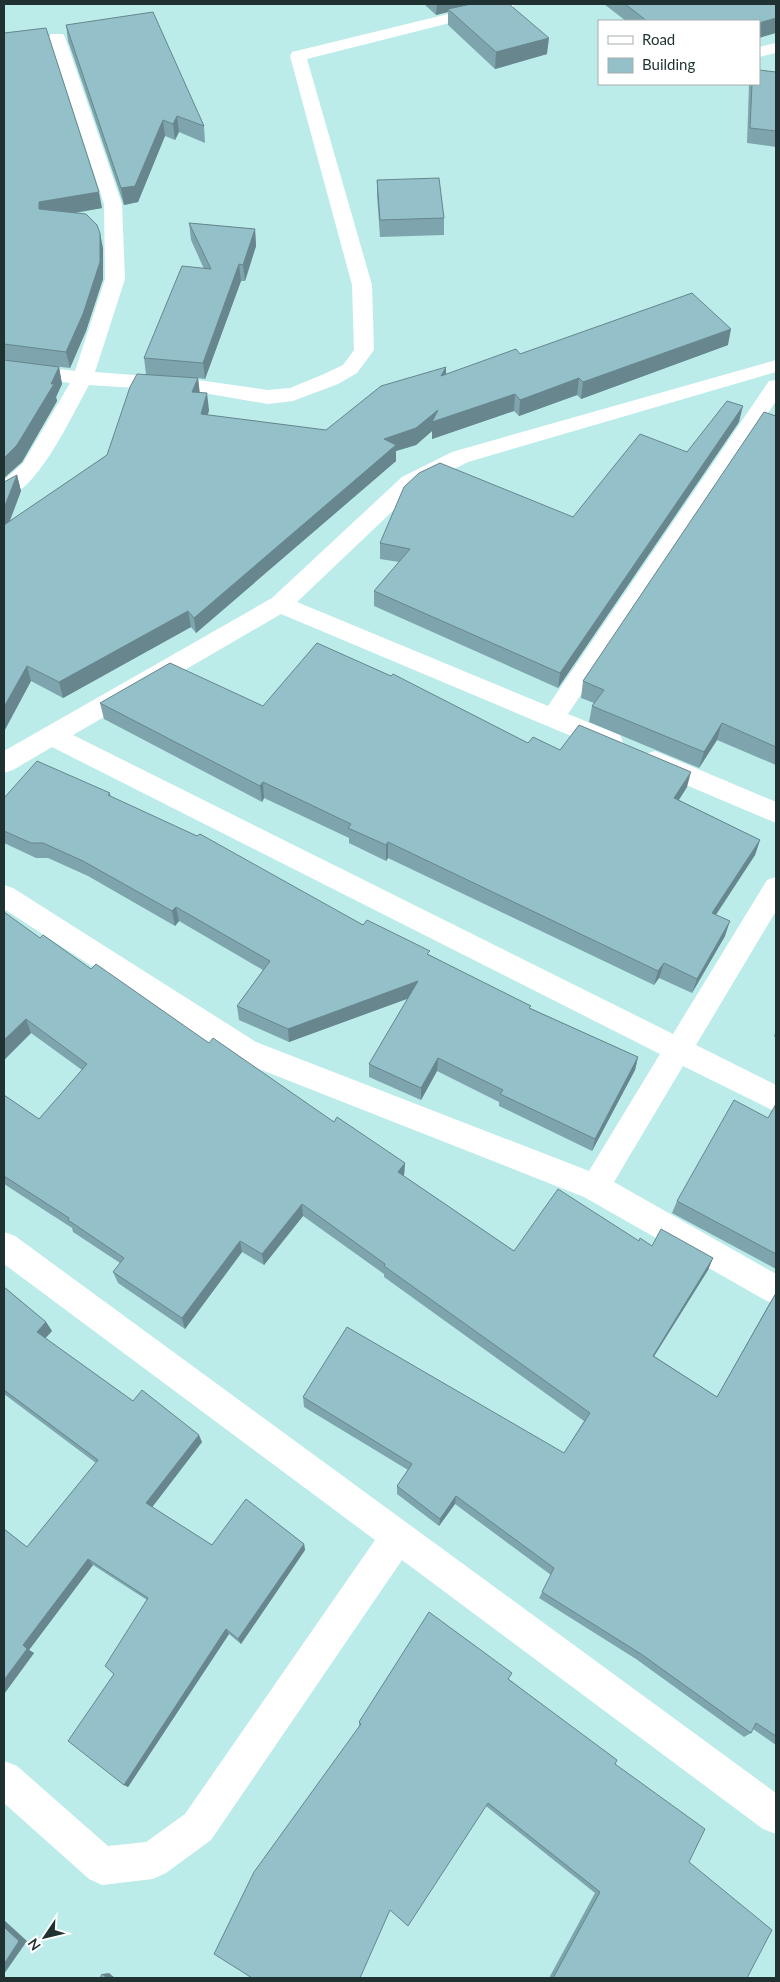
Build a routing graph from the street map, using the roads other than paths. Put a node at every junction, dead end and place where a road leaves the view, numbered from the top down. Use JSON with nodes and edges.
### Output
{"nodes":[{"id":1,"x":506,"y":4,"type":"edge"},
{"id":2,"x":58,"y":37,"type":"dead end"},
{"id":3,"x":776,"y":48,"type":"edge"},
{"id":4,"x":760,"y":52,"type":"edge"},
{"id":5,"x":776,"y":366,"type":"edge"},
{"id":6,"x":4,"y":368,"type":"edge"},
{"id":7,"x":83,"y":378,"type":"junction"},
{"id":8,"x":773,"y":395,"type":"edge"},
{"id":9,"x":4,"y":492,"type":"edge"},
{"id":10,"x":280,"y":604,"type":"junction"},
{"id":11,"x":553,"y":717,"type":"junction"},
{"id":12,"x":52,"y":736,"type":"junction"},
{"id":13,"x":4,"y":763,"type":"edge"},
{"id":14,"x":776,"y":812,"type":"edge"},
{"id":15,"x":776,"y":888,"type":"edge"},
{"id":16,"x":4,"y":896,"type":"edge"},
{"id":17,"x":678,"y":1050,"type":"junction"},
{"id":18,"x":776,"y":1099,"type":"edge"},
{"id":19,"x":595,"y":1187,"type":"junction"},
{"id":20,"x":4,"y":1246,"type":"edge"},
{"id":21,"x":776,"y":1290,"type":"edge"},
{"id":22,"x":398,"y":1536,"type":"junction"},
{"id":23,"x":4,"y":1779,"type":"edge"},
{"id":24,"x":776,"y":1816,"type":"edge"}],
"edges":[{"from":1,"to":7,"type":"street"},
{"from":2,"to":7,"type":"street"},
{"from":3,"to":4,"type":"street"},
{"from":5,"to":10,"type":"street"},
{"from":6,"to":7,"type":"street"},
{"from":7,"to":9,"type":"street"},
{"from":8,"to":11,"type":"street"},
{"from":10,"to":11,"type":"street"},
{"from":10,"to":12,"type":"street"},
{"from":11,"to":14,"type":"street"},
{"from":12,"to":13,"type":"street"},
{"from":12,"to":17,"type":"street"},
{"from":15,"to":17,"type":"street"},
{"from":16,"to":19,"type":"street"},
{"from":17,"to":18,"type":"street"},
{"from":17,"to":19,"type":"street"},
{"from":19,"to":21,"type":"street"},
{"from":20,"to":22,"type":"street"},
{"from":22,"to":23,"type":"street"},
{"from":22,"to":24,"type":"street"}]}
